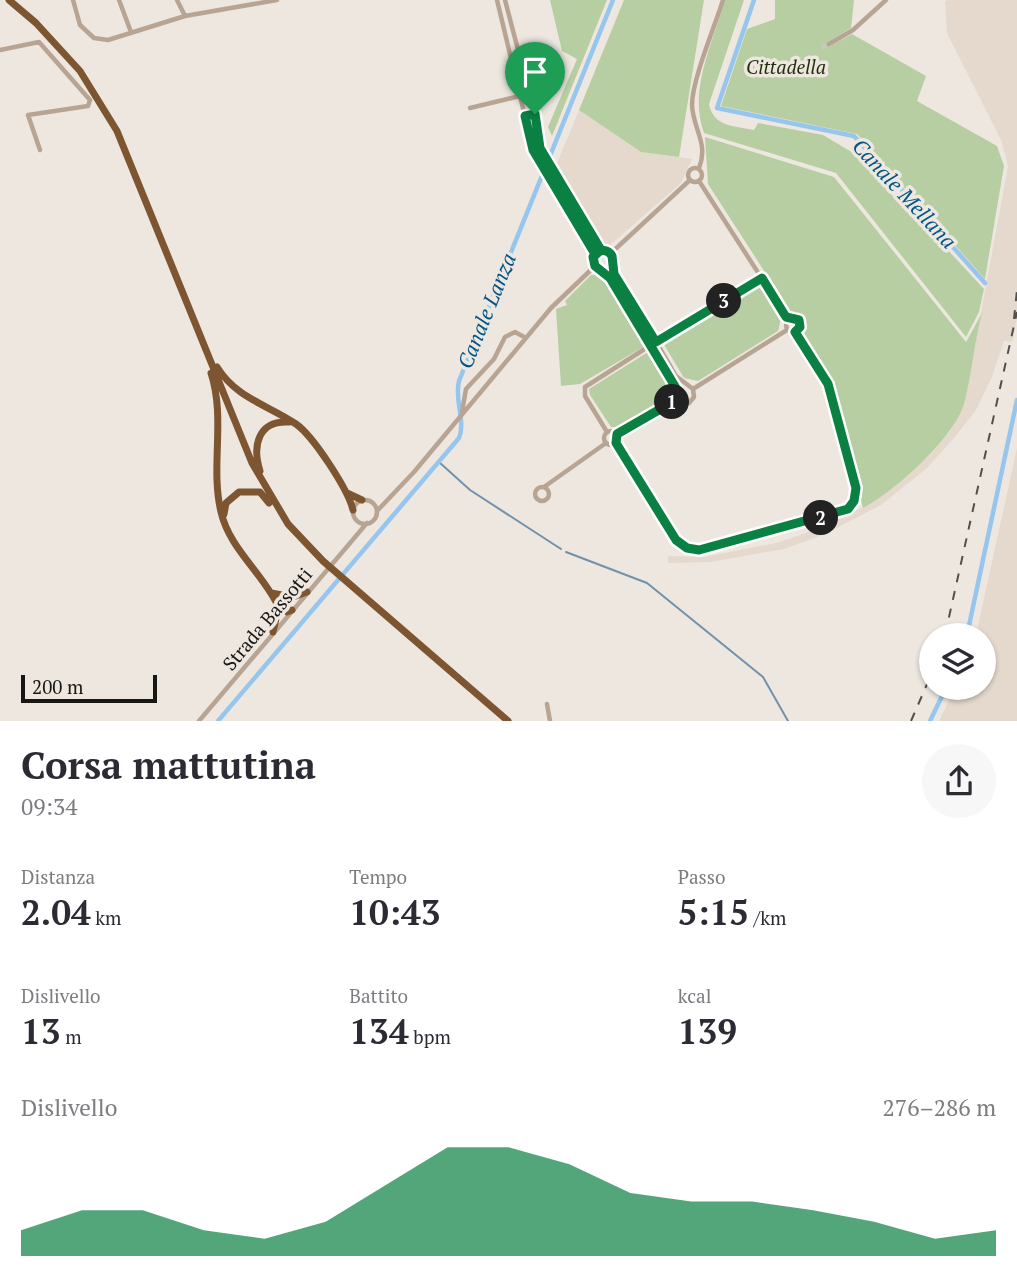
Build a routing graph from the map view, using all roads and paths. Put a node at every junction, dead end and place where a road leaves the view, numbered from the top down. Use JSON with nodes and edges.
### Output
{"nodes":[{"id":1,"x":9,"y":0,"type":"edge"},
{"id":2,"x":72,"y":0,"type":"edge"},
{"id":3,"x":119,"y":0,"type":"edge"},
{"id":4,"x":177,"y":0,"type":"edge"},
{"id":5,"x":277,"y":0,"type":"edge"},
{"id":6,"x":497,"y":0,"type":"edge"},
{"id":7,"x":505,"y":0,"type":"edge"},
{"id":8,"x":723,"y":0,"type":"edge"},
{"id":9,"x":886,"y":0,"type":"edge"},
{"id":10,"x":185,"y":16,"type":"junction"},
{"id":11,"x":131,"y":32,"type":"junction"},
{"id":12,"x":828,"y":44,"type":"tunnel mouth"},
{"id":13,"x":0,"y":50,"type":"edge"},
{"id":14,"x":520,"y":55,"type":"junction"},
{"id":15,"x":511,"y":58,"type":"junction"},
{"id":16,"x":520,"y":96,"type":"junction"},
{"id":17,"x":470,"y":108,"type":"dead end"},
{"id":18,"x":535,"y":114,"type":"junction"},
{"id":19,"x":525,"y":116,"type":"junction"},
{"id":20,"x":40,"y":150,"type":"dead end"},
{"id":21,"x":699,"y":169,"type":"junction"},
{"id":22,"x":690,"y":180,"type":"junction"},
{"id":23,"x":699,"y":181,"type":"junction"},
{"id":24,"x":601,"y":250,"type":"junction"},
{"id":25,"x":595,"y":254,"type":"junction"},
{"id":26,"x":610,"y":254,"type":"junction"},
{"id":27,"x":612,"y":265,"type":"junction"},
{"id":28,"x":595,"y":266,"type":"junction"},
{"id":29,"x":603,"y":271,"type":"junction"},
{"id":30,"x":762,"y":278,"type":"junction"},
{"id":31,"x":192,"y":313,"type":"junction"},
{"id":32,"x":788,"y":319,"type":"junction"},
{"id":33,"x":787,"y":330,"type":"junction"},
{"id":34,"x":795,"y":332,"type":"junction"},
{"id":35,"x":526,"y":338,"type":"junction"},
{"id":36,"x":653,"y":344,"type":"junction"},
{"id":37,"x":684,"y":384,"type":"junction"},
{"id":38,"x":676,"y":388,"type":"junction"},
{"id":39,"x":693,"y":390,"type":"junction"},
{"id":40,"x":676,"y":400,"type":"junction"},
{"id":41,"x":293,"y":422,"type":"junction"},
{"id":42,"x":444,"y":429,"type":"dead end"},
{"id":43,"x":607,"y":432,"type":"junction"},
{"id":44,"x":617,"y":434,"type":"junction"},
{"id":45,"x":606,"y":443,"type":"junction"},
{"id":46,"x":616,"y":443,"type":"junction"},
{"id":47,"x":544,"y":487,"type":"dead end"},
{"id":48,"x":345,"y":491,"type":"junction"},
{"id":49,"x":387,"y":498,"type":"junction"},
{"id":50,"x":362,"y":500,"type":"junction"},
{"id":51,"x":373,"y":503,"type":"junction"},
{"id":52,"x":377,"y":511,"type":"junction"},
{"id":53,"x":354,"y":514,"type":"junction"},
{"id":54,"x":367,"y":523,"type":"junction"},
{"id":55,"x":225,"y":526,"type":"junction"},
{"id":56,"x":355,"y":534,"type":"junction"},
{"id":57,"x":299,"y":537,"type":"junction"},
{"id":58,"x":307,"y":592,"type":"junction"},
{"id":59,"x":279,"y":599,"type":"junction"},
{"id":60,"x":292,"y":610,"type":"junction"},
{"id":61,"x":273,"y":632,"type":"junction"},
{"id":62,"x":547,"y":704,"type":"dead end"},
{"id":63,"x":199,"y":721,"type":"edge"},
{"id":64,"x":508,"y":721,"type":"edge"},
{"id":65,"x":550,"y":721,"type":"edge"}],
"edges":[{"from":1,"to":31,"type":"highway"},
{"from":2,"to":11,"type":"street"},
{"from":3,"to":11,"type":"street"},
{"from":4,"to":10,"type":"street"},
{"from":5,"to":10,"type":"street"},
{"from":6,"to":15,"type":"street"},
{"from":7,"to":14,"type":"street"},
{"from":8,"to":21,"type":"street"},
{"from":9,"to":12,"type":"street"},
{"from":10,"to":11,"type":"street"},
{"from":13,"to":20,"type":"street"},
{"from":14,"to":15,"type":"street"},
{"from":14,"to":18,"type":"street"},
{"from":15,"to":16,"type":"street"},
{"from":16,"to":17,"type":"street"},
{"from":16,"to":19,"type":"street"},
{"from":18,"to":19,"type":"street"},
{"from":18,"to":24,"type":"street"},
{"from":19,"to":25,"type":"street"},
{"from":21,"to":22,"type":"street"},
{"from":21,"to":23,"type":"street"},
{"from":22,"to":23,"type":"street"},
{"from":22,"to":26,"type":"street"},
{"from":23,"to":30,"type":"street"},
{"from":24,"to":25,"type":"street"},
{"from":24,"to":26,"type":"street"},
{"from":25,"to":28,"type":"street"},
{"from":26,"to":27,"type":"street"},
{"from":27,"to":29,"type":"street"},
{"from":27,"to":36,"type":"street"},
{"from":28,"to":29,"type":"street"},
{"from":28,"to":35,"type":"street"},
{"from":29,"to":36,"type":"street"},
{"from":30,"to":32,"type":"street"},
{"from":30,"to":36,"type":"street"},
{"from":31,"to":41,"type":"highway"},
{"from":31,"to":55,"type":"highway"},
{"from":31,"to":57,"type":"highway"},
{"from":32,"to":33,"type":"street"},
{"from":32,"to":34,"type":"street"},
{"from":33,"to":34,"type":"street"},
{"from":33,"to":39,"type":"street"},
{"from":34,"to":46,"type":"street"},
{"from":35,"to":42,"type":"street"},
{"from":35,"to":49,"type":"street"},
{"from":36,"to":37,"type":"street"},
{"from":36,"to":38,"type":"street"},
{"from":36,"to":43,"type":"street"},
{"from":37,"to":38,"type":"street"},
{"from":37,"to":39,"type":"street"},
{"from":38,"to":40,"type":"street"},
{"from":39,"to":40,"type":"street"},
{"from":40,"to":44,"type":"street"},
{"from":41,"to":48,"type":"highway"},
{"from":41,"to":57,"type":"highway"},
{"from":43,"to":44,"type":"street"},
{"from":43,"to":45,"type":"street"},
{"from":44,"to":46,"type":"street"},
{"from":45,"to":46,"type":"street"},
{"from":45,"to":47,"type":"street"},
{"from":48,"to":50,"type":"highway"},
{"from":48,"to":53,"type":"highway"},
{"from":49,"to":51,"type":"street"},
{"from":49,"to":52,"type":"street"},
{"from":50,"to":51,"type":"street"},
{"from":50,"to":53,"type":"street"},
{"from":51,"to":52,"type":"street"},
{"from":52,"to":54,"type":"street"},
{"from":53,"to":54,"type":"street"},
{"from":53,"to":56,"type":"street"},
{"from":54,"to":56,"type":"street","name":"Strada Bassotti"},
{"from":55,"to":57,"type":"highway"},
{"from":55,"to":59,"type":"highway"},
{"from":56,"to":58,"type":"street","name":"Strada Bassotti"},
{"from":57,"to":64,"type":"highway"},
{"from":58,"to":59,"type":"highway"},
{"from":58,"to":60,"type":"street","name":"Strada Bassotti"},
{"from":59,"to":60,"type":"highway"},
{"from":59,"to":61,"type":"highway"},
{"from":60,"to":61,"type":"street","name":"Strada Bassotti"},
{"from":61,"to":63,"type":"street","name":"Strada Bassotti"},
{"from":62,"to":65,"type":"street"}]}
